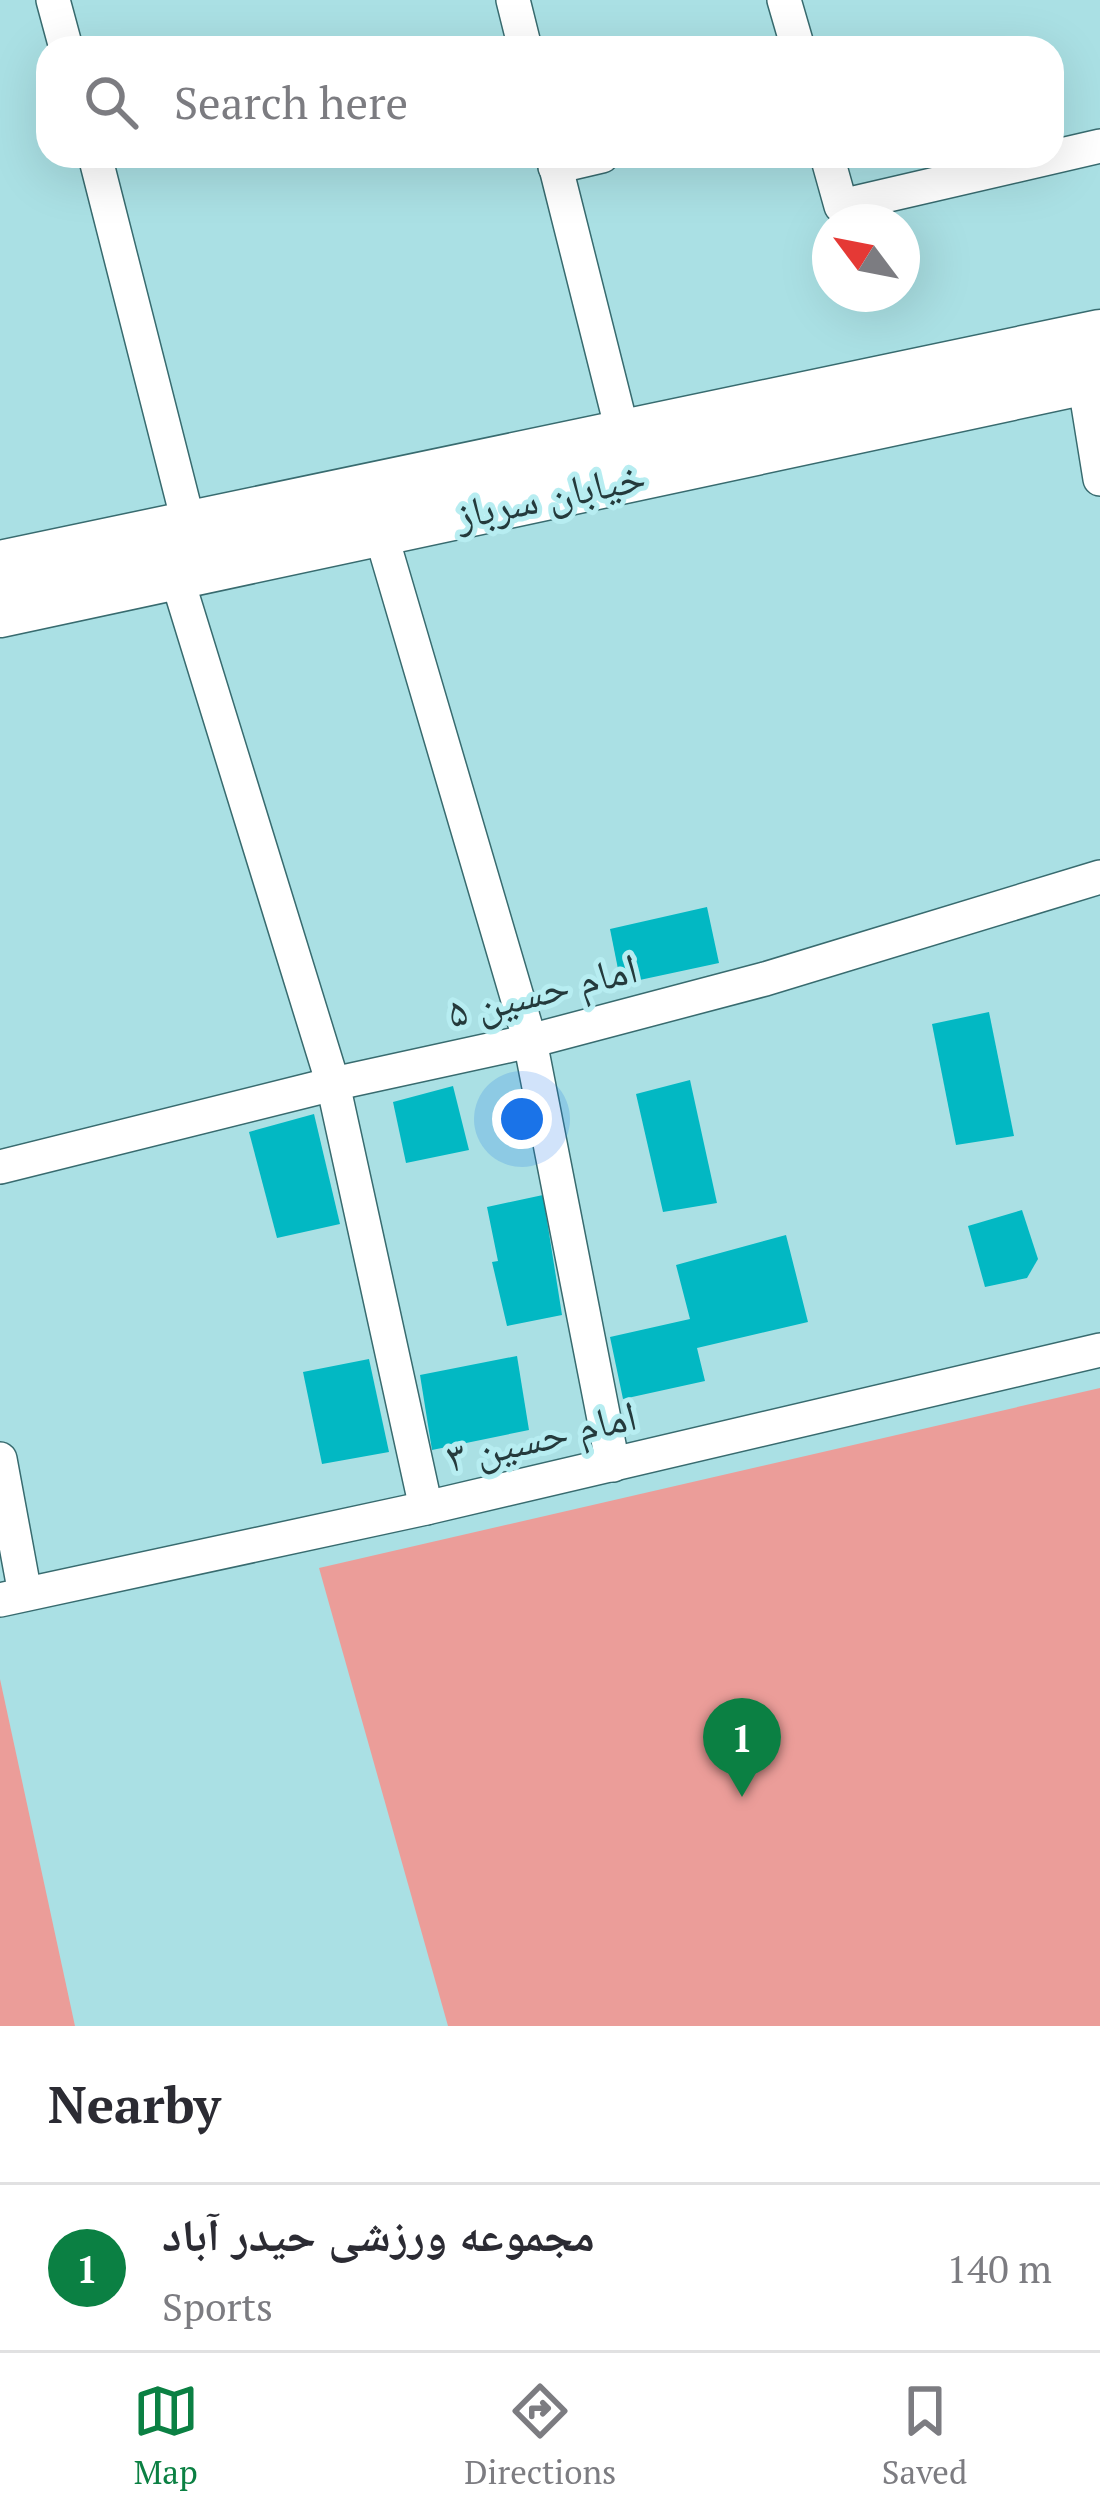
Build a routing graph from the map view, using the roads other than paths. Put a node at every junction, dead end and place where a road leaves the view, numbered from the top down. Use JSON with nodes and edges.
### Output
{"nodes":[{"id":1,"x":53,"y":0,"type":"edge"},
{"id":2,"x":513,"y":0,"type":"edge"},
{"id":3,"x":784,"y":0,"type":"edge"},
{"id":4,"x":63,"y":36,"type":"edge"},
{"id":5,"x":522,"y":36,"type":"edge"},
{"id":6,"x":794,"y":36,"type":"edge"},
{"id":7,"x":1100,"y":146,"type":"edge"},
{"id":8,"x":1064,"y":154,"type":"edge"},
{"id":9,"x":98,"y":168,"type":"edge"},
{"id":10,"x":556,"y":168,"type":"edge"},
{"id":11,"x":830,"y":168,"type":"edge"},
{"id":12,"x":1005,"y":168,"type":"edge"},
{"id":13,"x":1100,"y":334,"type":"edge"},
{"id":14,"x":1092,"y":378,"type":"edge"},
{"id":15,"x":628,"y":455,"type":"junction"},
{"id":16,"x":1100,"y":479,"type":"edge"},
{"id":17,"x":189,"y":525,"type":"junction"},
{"id":18,"x":380,"y":531,"type":"junction"},
{"id":19,"x":0,"y":565,"type":"edge"},
{"id":20,"x":176,"y":575,"type":"junction"},
{"id":21,"x":0,"y":613,"type":"edge"},
{"id":22,"x":1100,"y":878,"type":"edge"},
{"id":23,"x":530,"y":1041,"type":"junction"},
{"id":24,"x":333,"y":1084,"type":"junction"},
{"id":25,"x":0,"y":1167,"type":"edge"},
{"id":26,"x":1100,"y":1350,"type":"edge"},
{"id":27,"x":0,"y":1460,"type":"edge"},
{"id":28,"x":613,"y":1465,"type":"junction"},
{"id":29,"x":426,"y":1508,"type":"junction"},
{"id":30,"x":12,"y":1597,"type":"edge"}],
"edges":[{"from":1,"to":4,"type":"street"},
{"from":2,"to":5,"type":"street"},
{"from":3,"to":6,"type":"street"},
{"from":7,"to":8,"type":"street"},
{"from":9,"to":17,"type":"street"},
{"from":10,"to":15,"type":"street"},
{"from":11,"to":12,"type":"street"},
{"from":13,"to":15,"type":"main road","name":"خیابان سرباز"},
{"from":14,"to":15,"type":"main road","name":"خیابان سرباز"},
{"from":14,"to":16,"type":"street"},
{"from":15,"to":17,"type":"main road","name":"خیابان سرباز"},
{"from":15,"to":18,"type":"main road","name":"خیابان سرباز"},
{"from":17,"to":19,"type":"main road","name":"خیابان سرباز"},
{"from":18,"to":20,"type":"main road","name":"خیابان سرباز"},
{"from":18,"to":23,"type":"street"},
{"from":20,"to":21,"type":"main road","name":"خیابان سرباز"},
{"from":20,"to":24,"type":"street"},
{"from":22,"to":23,"type":"street","name":"امام حسین ۵"},
{"from":23,"to":24,"type":"street","name":"امام حسین ۵"},
{"from":23,"to":28,"type":"street"},
{"from":24,"to":25,"type":"street","name":"امام حسین ۵"},
{"from":24,"to":29,"type":"street"},
{"from":26,"to":28,"type":"street","name":"امام حسین ۳"},
{"from":27,"to":30,"type":"street"},
{"from":28,"to":29,"type":"street","name":"امام حسین ۳"},
{"from":29,"to":30,"type":"street","name":"امام حسین ۳"}]}
